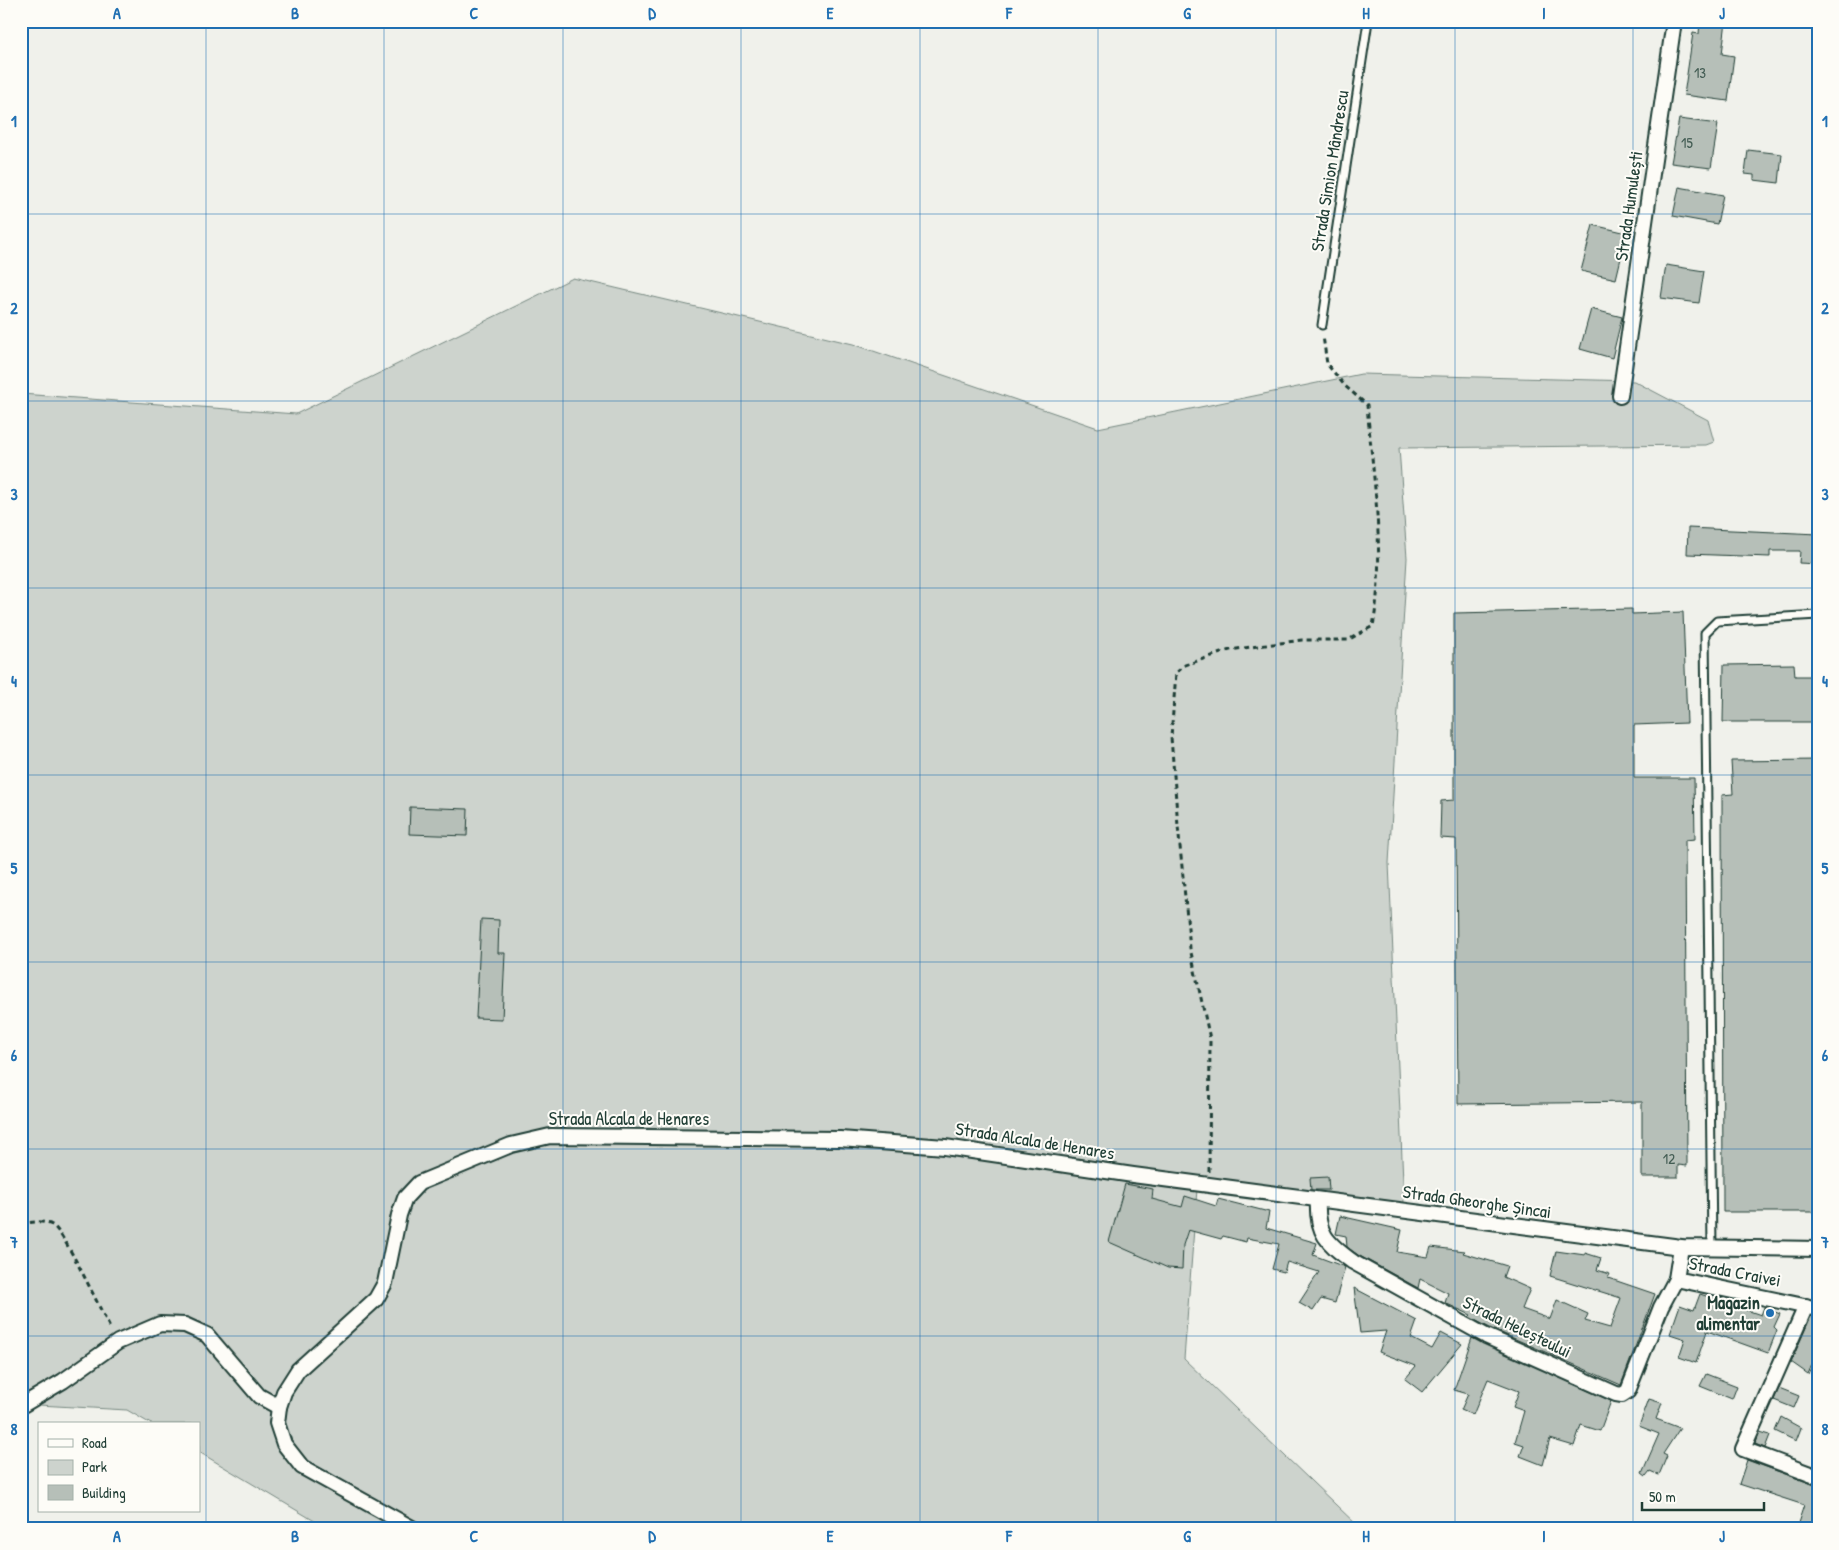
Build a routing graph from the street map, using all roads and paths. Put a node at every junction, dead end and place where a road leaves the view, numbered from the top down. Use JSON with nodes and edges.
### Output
{"nodes":[{"id":1,"x":1368,"y":21,"type":"edge"},
{"id":2,"x":1674,"y":21,"type":"edge"},
{"id":3,"x":1322,"y":324,"type":"joint"},
{"id":4,"x":1620,"y":396,"type":"dead end"},
{"id":5,"x":1818,"y":615,"type":"edge"},
{"id":6,"x":1133,"y":1175,"type":"joint"},
{"id":7,"x":1209,"y":1185,"type":"junction"},
{"id":8,"x":1318,"y":1200,"type":"junction"},
{"id":9,"x":21,"y":1224,"type":"edge"},
{"id":10,"x":1681,"y":1247,"type":"junction"},
{"id":11,"x":1712,"y":1248,"type":"junction"},
{"id":12,"x":1818,"y":1250,"type":"edge"},
{"id":13,"x":1676,"y":1280,"type":"junction"},
{"id":14,"x":1812,"y":1307,"type":"edge"},
{"id":15,"x":118,"y":1342,"type":"junction"},
{"id":16,"x":21,"y":1406,"type":"edge"},
{"id":17,"x":279,"y":1407,"type":"junction"},
{"id":18,"x":1818,"y":1477,"type":"edge"},
{"id":19,"x":414,"y":1529,"type":"edge"}],
"edges":[{"from":1,"to":3,"type":"lane","name":"Strada Simion Mândrescu"},
{"from":2,"to":4,"type":"street","name":"Strada Humulești"},
{"from":3,"to":7,"type":"path"},
{"from":5,"to":11,"type":"lane"},
{"from":6,"to":7,"type":"street","name":"Strada Gheorghe Șincai"},
{"from":6,"to":17,"type":"street","name":"Strada Alcala de Henares"},
{"from":7,"to":8,"type":"street","name":"Strada Gheorghe Șincai"},
{"from":8,"to":10,"type":"street","name":"Strada Gheorghe Șincai"},
{"from":8,"to":13,"type":"street","name":"Strada Heleșteului"},
{"from":9,"to":15,"type":"path"},
{"from":10,"to":11,"type":"street","name":"Strada Gheorghe Șincai"},
{"from":10,"to":13,"type":"street","name":"Strada Craivei"},
{"from":11,"to":12,"type":"street","name":"Strada Gheorghe Șincai"},
{"from":13,"to":14,"type":"street","name":"Strada Craivei"},
{"from":14,"to":18,"type":"street"},
{"from":15,"to":16,"type":"street"},
{"from":15,"to":17,"type":"street"},
{"from":17,"to":19,"type":"street","name":"Strada Alcala de Henares"}]}
